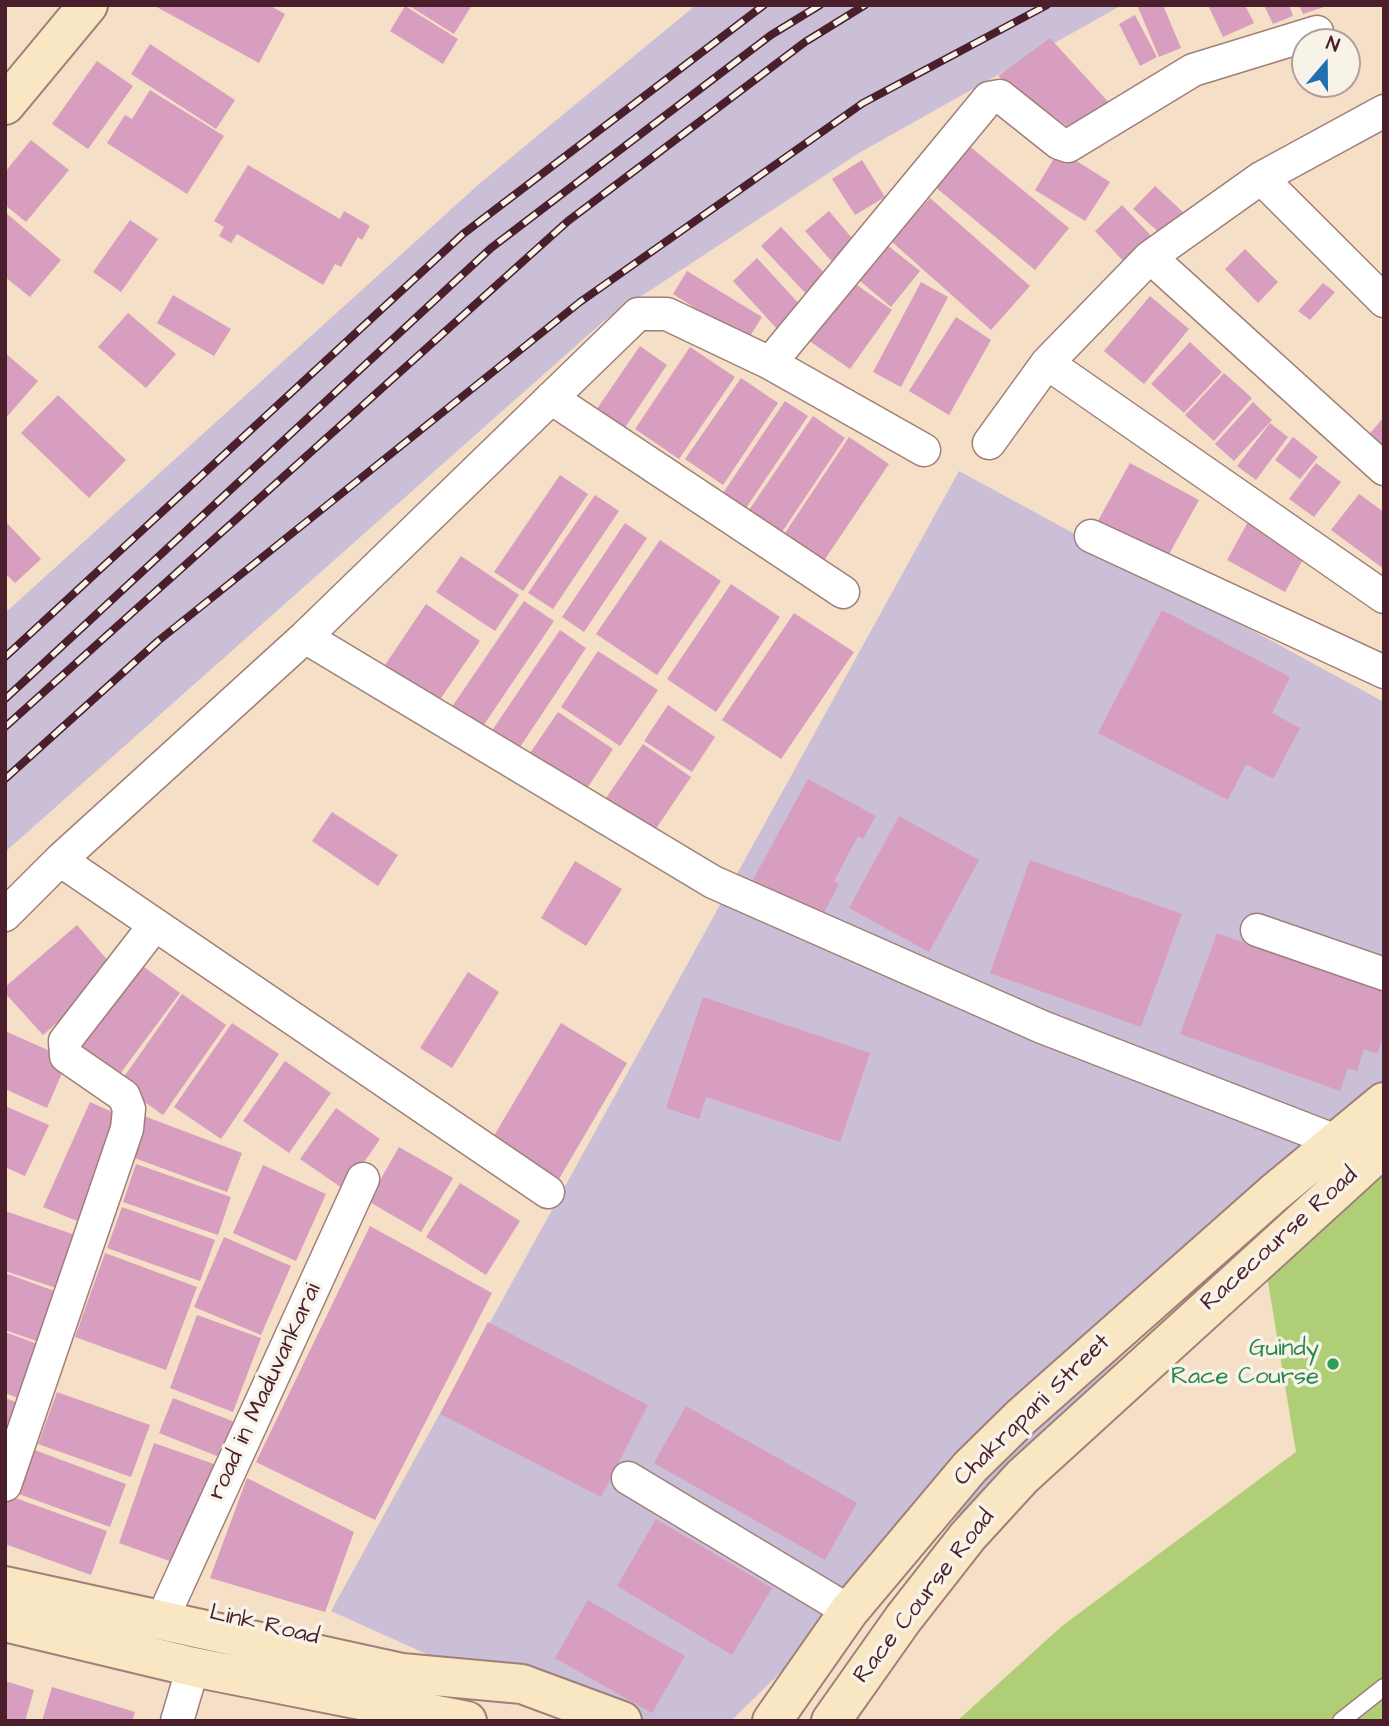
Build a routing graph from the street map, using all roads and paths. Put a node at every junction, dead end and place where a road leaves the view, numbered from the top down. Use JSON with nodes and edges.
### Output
{"nodes":[{"id":1,"x":53,"y":5,"type":"edge"},
{"id":2,"x":88,"y":5,"type":"edge"},
{"id":3,"x":1291,"y":40,"type":"edge"},
{"id":4,"x":5,"y":69,"type":"edge"},
{"id":5,"x":5,"y":105,"type":"edge"},
{"id":6,"x":1384,"y":111,"type":"edge"},
{"id":7,"x":1261,"y":178,"type":"junction"},
{"id":8,"x":1150,"y":257,"type":"junction"},
{"id":9,"x":1384,"y":301,"type":"edge"},
{"id":10,"x":770,"y":363,"type":"junction"},
{"id":11,"x":1047,"y":363,"type":"junction"},
{"id":12,"x":551,"y":398,"type":"junction"},
{"id":13,"x":989,"y":443,"type":"dead end"},
{"id":14,"x":924,"y":450,"type":"dead end"},
{"id":15,"x":1384,"y":469,"type":"edge"},
{"id":16,"x":1091,"y":536,"type":"dead end"},
{"id":17,"x":843,"y":592,"type":"dead end"},
{"id":18,"x":1384,"y":597,"type":"edge"},
{"id":19,"x":305,"y":637,"type":"junction"},
{"id":20,"x":1384,"y":672,"type":"edge"},
{"id":21,"x":60,"y":860,"type":"junction"},
{"id":22,"x":5,"y":915,"type":"edge"},
{"id":23,"x":154,"y":926,"type":"junction"},
{"id":24,"x":1257,"y":930,"type":"dead end"},
{"id":25,"x":1384,"y":974,"type":"edge"},
{"id":26,"x":1384,"y":1102,"type":"edge"},
{"id":27,"x":1362,"y":1150,"type":"edge"},
{"id":28,"x":363,"y":1180,"type":"dead end"},
{"id":29,"x":548,"y":1192,"type":"dead end"},
{"id":30,"x":1022,"y":1477,"type":"joint"},
{"id":31,"x":628,"y":1478,"type":"dead end"},
{"id":32,"x":5,"y":1485,"type":"edge"},
{"id":33,"x":5,"y":1567,"type":"edge"},
{"id":34,"x":5,"y":1586,"type":"edge"},
{"id":35,"x":169,"y":1604,"type":"junction"},
{"id":36,"x":849,"y":1611,"type":"junction"},
{"id":37,"x":5,"y":1622,"type":"edge"},
{"id":38,"x":193,"y":1667,"type":"junction"},
{"id":39,"x":402,"y":1673,"type":"junction"},
{"id":40,"x":522,"y":1685,"type":"junction"},
{"id":41,"x":1384,"y":1687,"type":"edge"},
{"id":42,"x":177,"y":1721,"type":"edge"},
{"id":43,"x":467,"y":1721,"type":"edge"},
{"id":44,"x":495,"y":1721,"type":"edge"},
{"id":45,"x":622,"y":1721,"type":"edge"},
{"id":46,"x":772,"y":1721,"type":"edge"},
{"id":47,"x":831,"y":1721,"type":"edge"},
{"id":48,"x":1341,"y":1721,"type":"edge"}],
"edges":[{"from":1,"to":4,"type":"street"},
{"from":2,"to":5,"type":"street"},
{"from":3,"to":10,"type":"street"},
{"from":6,"to":7,"type":"street"},
{"from":7,"to":8,"type":"street"},
{"from":7,"to":9,"type":"street"},
{"from":8,"to":11,"type":"street"},
{"from":8,"to":15,"type":"street"},
{"from":10,"to":12,"type":"street"},
{"from":10,"to":14,"type":"street"},
{"from":11,"to":13,"type":"street"},
{"from":11,"to":18,"type":"street"},
{"from":12,"to":17,"type":"street"},
{"from":12,"to":19,"type":"street"},
{"from":16,"to":20,"type":"street"},
{"from":19,"to":21,"type":"street"},
{"from":19,"to":27,"type":"street"},
{"from":21,"to":22,"type":"street"},
{"from":21,"to":23,"type":"street"},
{"from":23,"to":29,"type":"street"},
{"from":23,"to":32,"type":"street"},
{"from":24,"to":25,"type":"street"},
{"from":26,"to":27,"type":"street","name":"Racecourse Road"},
{"from":27,"to":30,"type":"street","name":"Racecourse Road"},
{"from":27,"to":36,"type":"street","name":"Chakrapani Street"},
{"from":28,"to":35,"type":"street","name":"road in Maduvankarai"},
{"from":30,"to":47,"type":"street","name":"Race Course Road"},
{"from":31,"to":36,"type":"street"},
{"from":33,"to":35,"type":"street","name":"Link Road"},
{"from":34,"to":39,"type":"street"},
{"from":35,"to":40,"type":"street","name":"Link Road"},
{"from":36,"to":46,"type":"street","name":"Chakrapani Street"},
{"from":37,"to":38,"type":"street"},
{"from":38,"to":42,"type":"street"},
{"from":38,"to":43,"type":"street"},
{"from":39,"to":40,"type":"street"},
{"from":39,"to":44,"type":"street"},
{"from":40,"to":45,"type":"street"},
{"from":41,"to":48,"type":"lane"}]}
